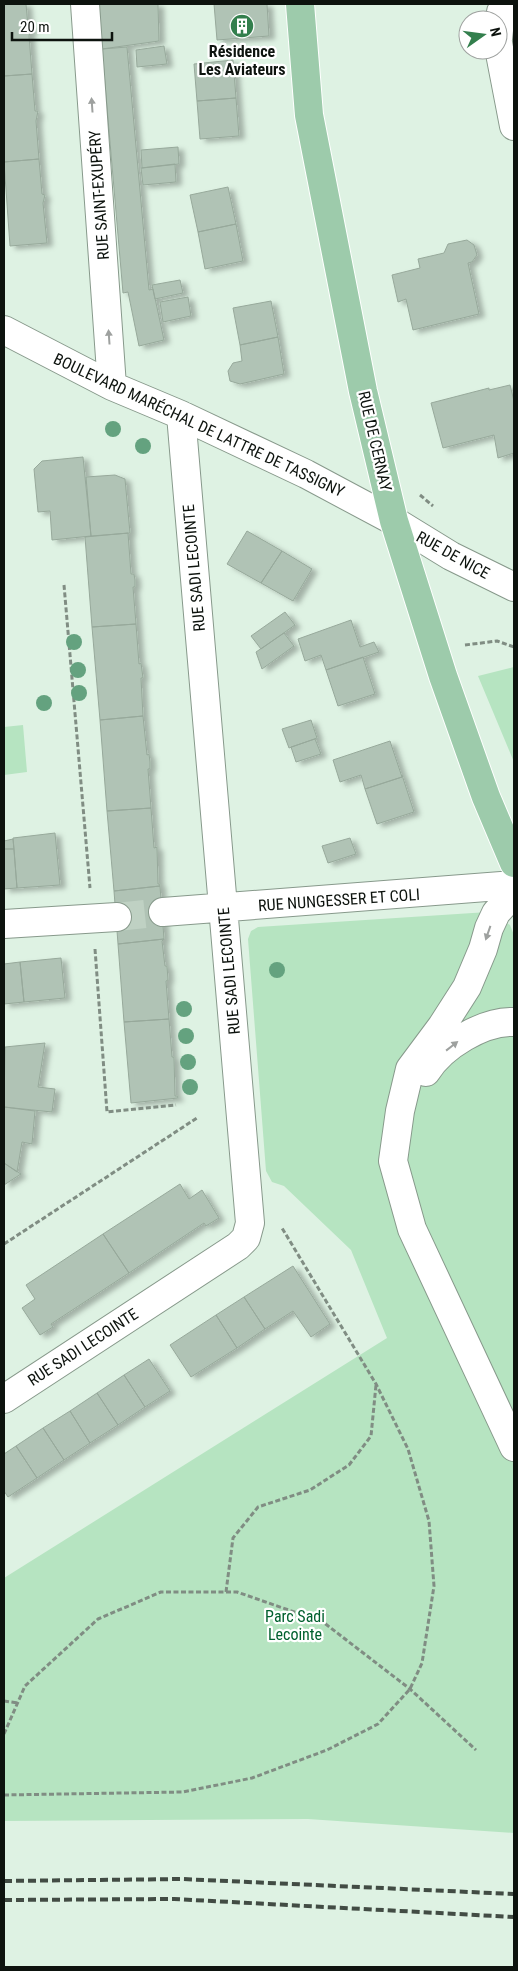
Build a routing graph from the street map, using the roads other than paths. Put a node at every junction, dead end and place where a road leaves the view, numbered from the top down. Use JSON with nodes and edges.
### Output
{"nodes":[{"id":1,"x":85,"y":4,"type":"edge"},
{"id":2,"x":300,"y":4,"type":"edge"},
{"id":3,"x":501,"y":60,"type":"edge"},
{"id":4,"x":514,"y":126,"type":"edge"},
{"id":5,"x":4,"y":330,"type":"edge"},
{"id":6,"x":112,"y":386,"type":"junction"},
{"id":7,"x":181,"y":415,"type":"junction"},
{"id":8,"x":394,"y":521,"type":"junction"},
{"id":9,"x":514,"y":587,"type":"edge"},
{"id":10,"x":514,"y":863,"type":"edge"},
{"id":11,"x":514,"y":885,"type":"edge"},
{"id":12,"x":514,"y":893,"type":"edge"},
{"id":13,"x":224,"y":908,"type":"junction"},
{"id":14,"x":163,"y":912,"type":"tunnel mouth"},
{"id":15,"x":105,"y":918,"type":"tunnel mouth"},
{"id":16,"x":4,"y":924,"type":"edge"},
{"id":17,"x":514,"y":1022,"type":"edge"},
{"id":18,"x":400,"y":1111,"type":"junction"},
{"id":19,"x":4,"y":1399,"type":"edge"},
{"id":20,"x":514,"y":1447,"type":"edge"}],
"edges":[{"from":6,"to":1,"type":"street","name":"RUE SAINT-EXUPÉRY","one_way":true},
{"from":2,"to":8,"type":"main road","name":"RUE DE CERNAY"},
{"from":3,"to":4,"type":"street"},
{"from":5,"to":6,"type":"street","name":"BOULEVARD MARÉCHAL DE LATTRE DE TASSIGNY"},
{"from":6,"to":7,"type":"street","name":"BOULEVARD MARÉCHAL DE LATTRE DE TASSIGNY"},
{"from":7,"to":8,"type":"street","name":"BOULEVARD MARÉCHAL DE LATTRE DE TASSIGNY"},
{"from":7,"to":13,"type":"street","name":"RUE SADI LECOINTE"},
{"from":8,"to":9,"type":"street","name":"RUE DE NICE"},
{"from":8,"to":10,"type":"main road","name":"RUE DE CERNAY"},
{"from":11,"to":13,"type":"street","name":"RUE NUNGESSER ET COLI"},
{"from":12,"to":18,"type":"street","one_way":true},
{"from":13,"to":14,"type":"street","name":"RUE NUNGESSER ET COLI"},
{"from":13,"to":19,"type":"street","name":"RUE SADI LECOINTE"},
{"from":15,"to":16,"type":"street"},
{"from":18,"to":17,"type":"street","one_way":true},
{"from":18,"to":20,"type":"street"}]}
